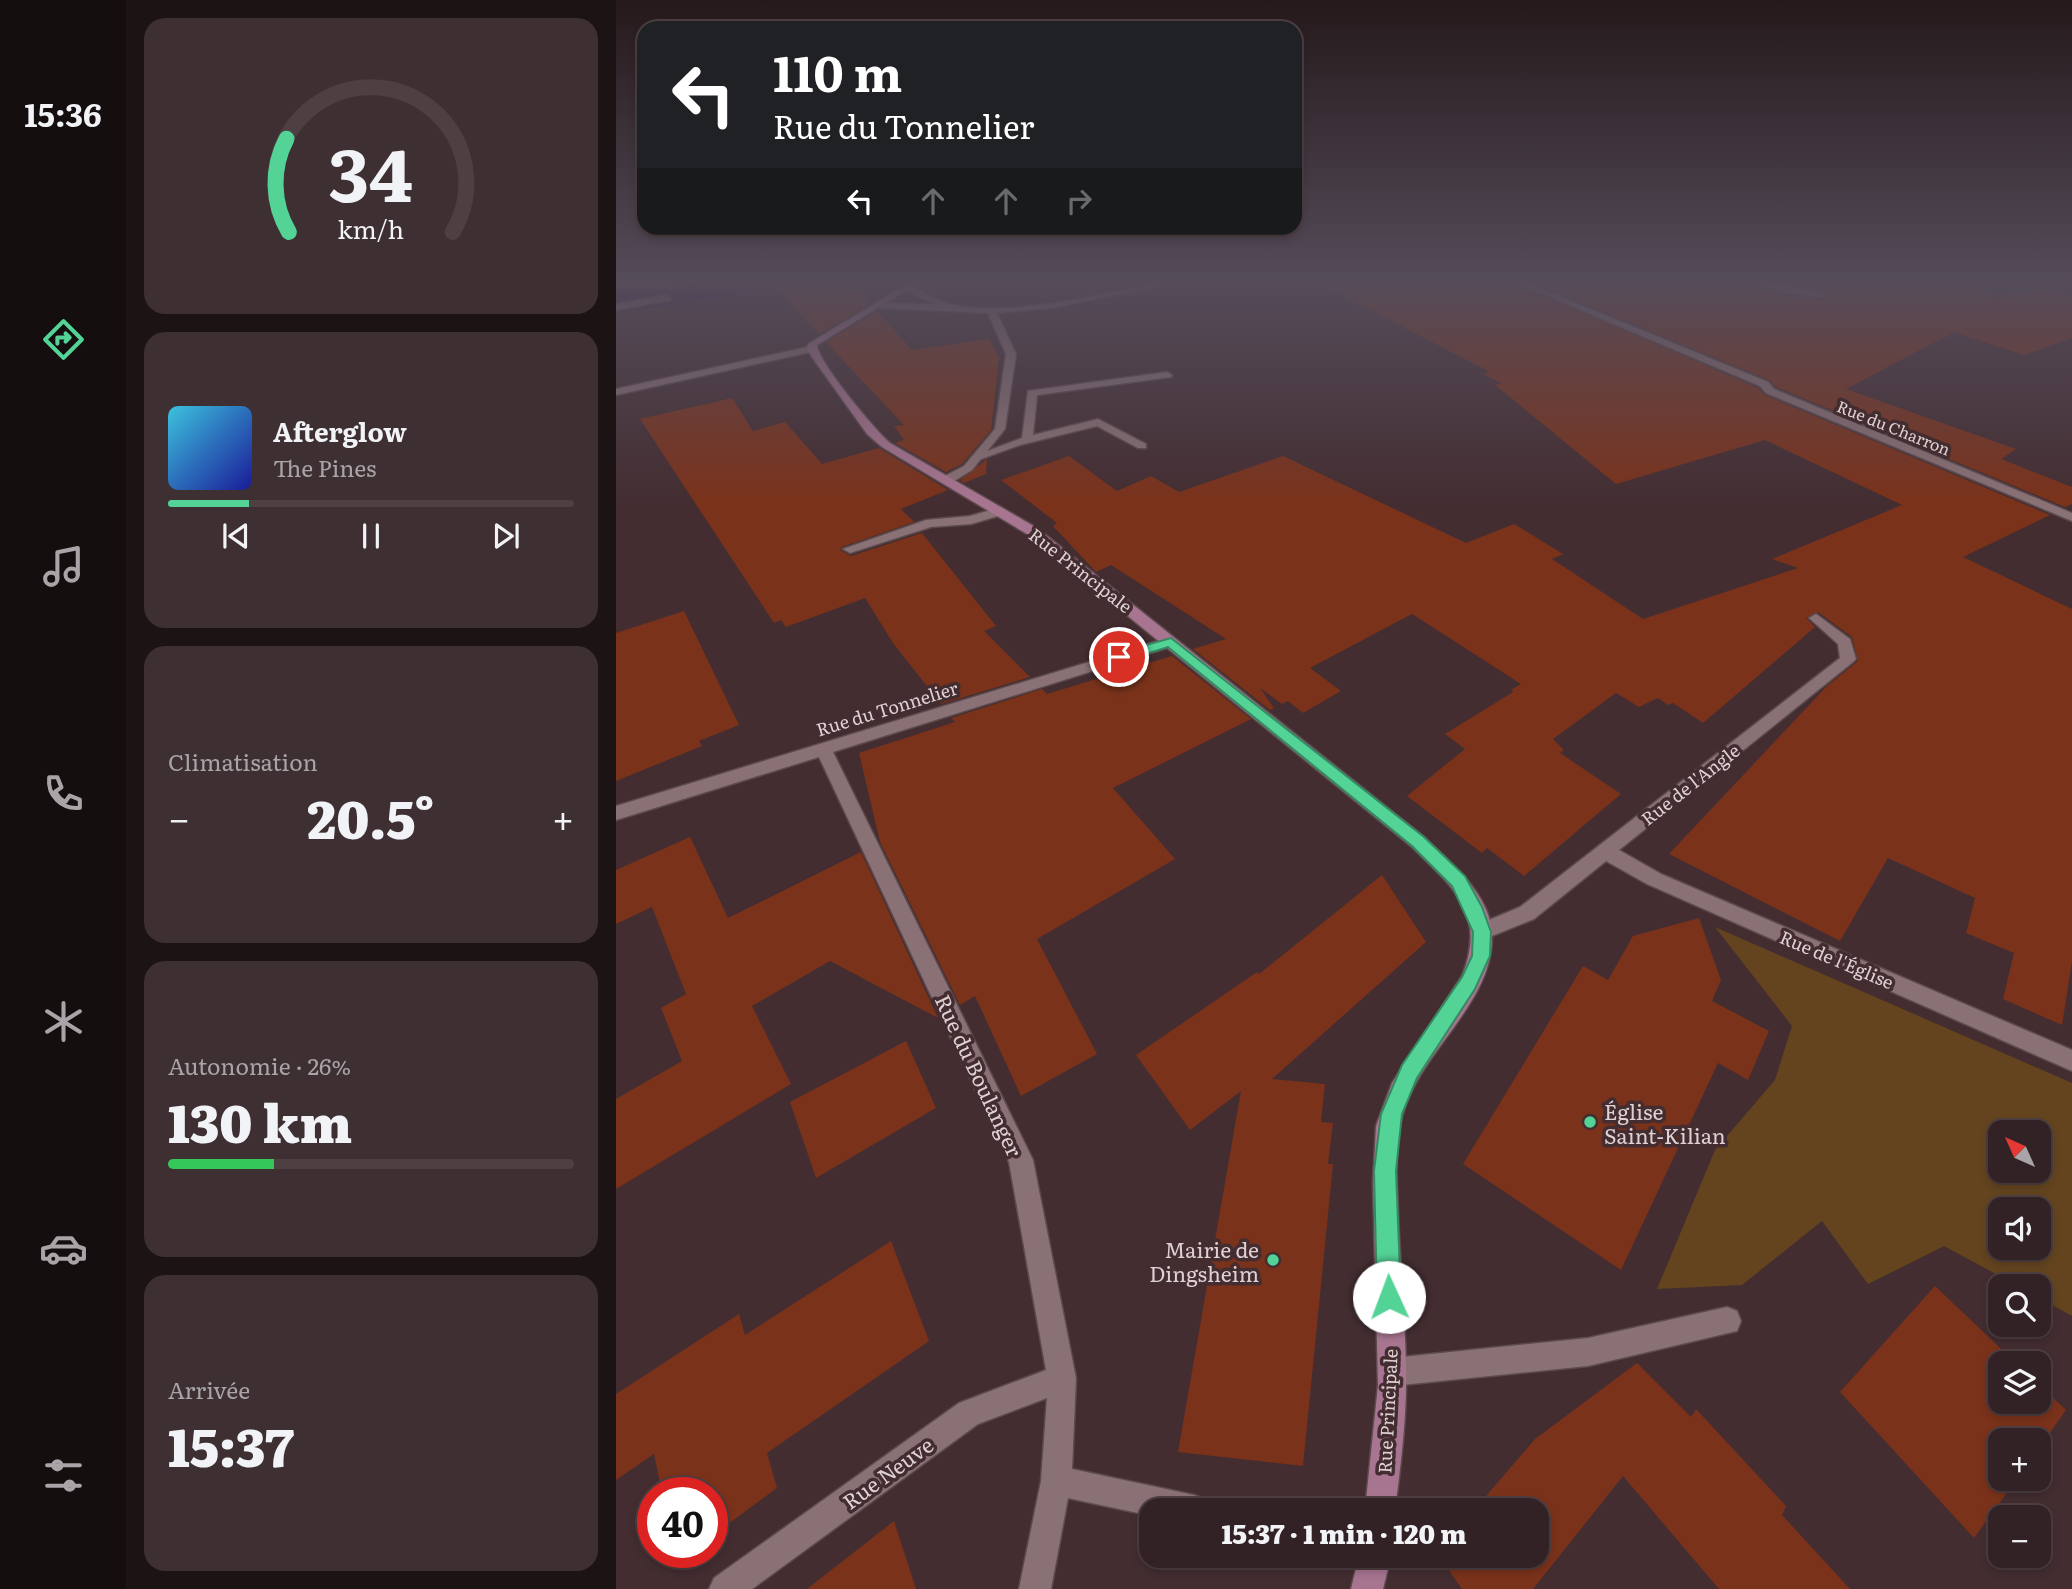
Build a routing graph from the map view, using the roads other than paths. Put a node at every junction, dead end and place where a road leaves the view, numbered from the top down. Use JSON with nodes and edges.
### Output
{"nodes":[{"id":1,"x":789,"y":354,"type":"edge"},
{"id":2,"x":816,"y":354,"type":"edge"},
{"id":3,"x":1011,"y":354,"type":"edge"},
{"id":4,"x":1694,"y":354,"type":"edge"},
{"id":5,"x":1167,"y":375,"type":"dead end"},
{"id":6,"x":616,"y":392,"type":"edge"},
{"id":7,"x":1027,"y":440,"type":"junction"},
{"id":8,"x":1142,"y":446,"type":"dead end"},
{"id":9,"x":977,"y":457,"type":"junction"},
{"id":10,"x":947,"y":480,"type":"junction"},
{"id":11,"x":1001,"y":511,"type":"junction"},
{"id":12,"x":2072,"y":517,"type":"edge"},
{"id":13,"x":850,"y":548,"type":"dead end"},
{"id":14,"x":1815,"y":618,"type":"dead end"},
{"id":15,"x":1171,"y":642,"type":"junction"},
{"id":16,"x":838,"y":743,"type":"junction"},
{"id":17,"x":616,"y":813,"type":"edge"},
{"id":18,"x":1605,"y":851,"type":"junction"},
{"id":19,"x":1482,"y":932,"type":"junction"},
{"id":20,"x":2072,"y":1060,"type":"edge"},
{"id":21,"x":1727,"y":1321,"type":"dead end"},
{"id":22,"x":1392,"y":1372,"type":"junction"},
{"id":23,"x":1062,"y":1378,"type":"junction"},
{"id":24,"x":1056,"y":1481,"type":"junction"},
{"id":25,"x":1139,"y":1498,"type":"edge"},
{"id":26,"x":1381,"y":1498,"type":"edge"},
{"id":27,"x":1372,"y":1568,"type":"edge"},
{"id":28,"x":725,"y":1589,"type":"edge"},
{"id":29,"x":1035,"y":1589,"type":"edge"},
{"id":30,"x":1367,"y":1589,"type":"edge"}],
"edges":[{"from":1,"to":6,"type":"street"},
{"from":2,"to":10,"type":"street","name":"Rue Principale"},
{"from":3,"to":9,"type":"street"},
{"from":4,"to":12,"type":"street","name":"Rue du Charron"},
{"from":5,"to":7,"type":"street"},
{"from":7,"to":8,"type":"street"},
{"from":7,"to":9,"type":"street"},
{"from":9,"to":10,"type":"street"},
{"from":10,"to":11,"type":"street","name":"Rue Principale"},
{"from":11,"to":13,"type":"street"},
{"from":11,"to":15,"type":"street","name":"Rue Principale"},
{"from":14,"to":18,"type":"street","name":"Rue de l'Angle"},
{"from":15,"to":16,"type":"street","name":"Rue du Tonnelier"},
{"from":15,"to":19,"type":"street","name":"Rue Principale"},
{"from":16,"to":17,"type":"street","name":"Rue du Tonnelier"},
{"from":16,"to":23,"type":"street","name":"Rue du Boulanger"},
{"from":18,"to":19,"type":"street","name":"Rue de l'Angle"},
{"from":18,"to":20,"type":"street","name":"Rue de l'Église"},
{"from":19,"to":22,"type":"street","name":"Rue Principale"},
{"from":21,"to":22,"type":"street"},
{"from":22,"to":26,"type":"street","name":"Rue Principale"},
{"from":23,"to":24,"type":"street","name":"Rue du Boulanger"},
{"from":23,"to":28,"type":"street","name":"Rue Neuve"},
{"from":24,"to":25,"type":"street"},
{"from":24,"to":29,"type":"street","name":"Rue du Boulanger"},
{"from":27,"to":30,"type":"street"}]}
